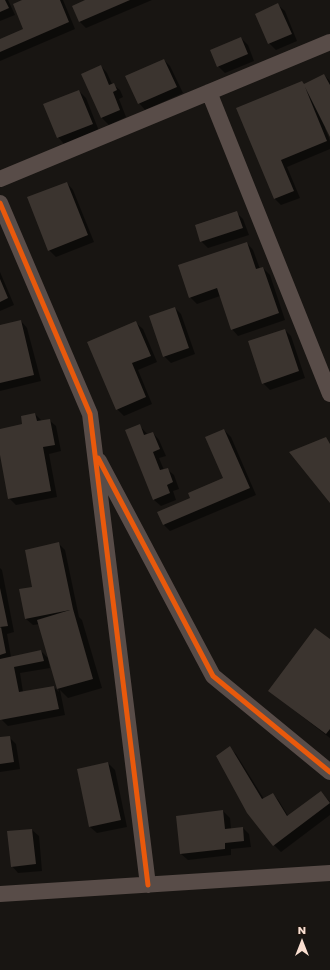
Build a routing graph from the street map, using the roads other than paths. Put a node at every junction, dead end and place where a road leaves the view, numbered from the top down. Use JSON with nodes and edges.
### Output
{"nodes":[{"id":1,"x":330,"y":42,"type":"edge"},
{"id":2,"x":209,"y":92,"type":"junction"},
{"id":3,"x":0,"y":179,"type":"edge"},
{"id":4,"x":0,"y":203,"type":"edge"},
{"id":5,"x":330,"y":394,"type":"edge"},
{"id":6,"x":95,"y":453,"type":"junction"},
{"id":7,"x":330,"y":772,"type":"edge"},
{"id":8,"x":330,"y":873,"type":"edge"},
{"id":9,"x":148,"y":884,"type":"junction"},
{"id":10,"x":0,"y":894,"type":"edge"}],
"edges":[{"from":1,"to":2,"type":"street"},
{"from":2,"to":3,"type":"street"},
{"from":2,"to":5,"type":"street"},
{"from":4,"to":6,"type":"street"},
{"from":6,"to":7,"type":"street"},
{"from":6,"to":9,"type":"street"},
{"from":8,"to":9,"type":"street"},
{"from":9,"to":10,"type":"street"}]}
